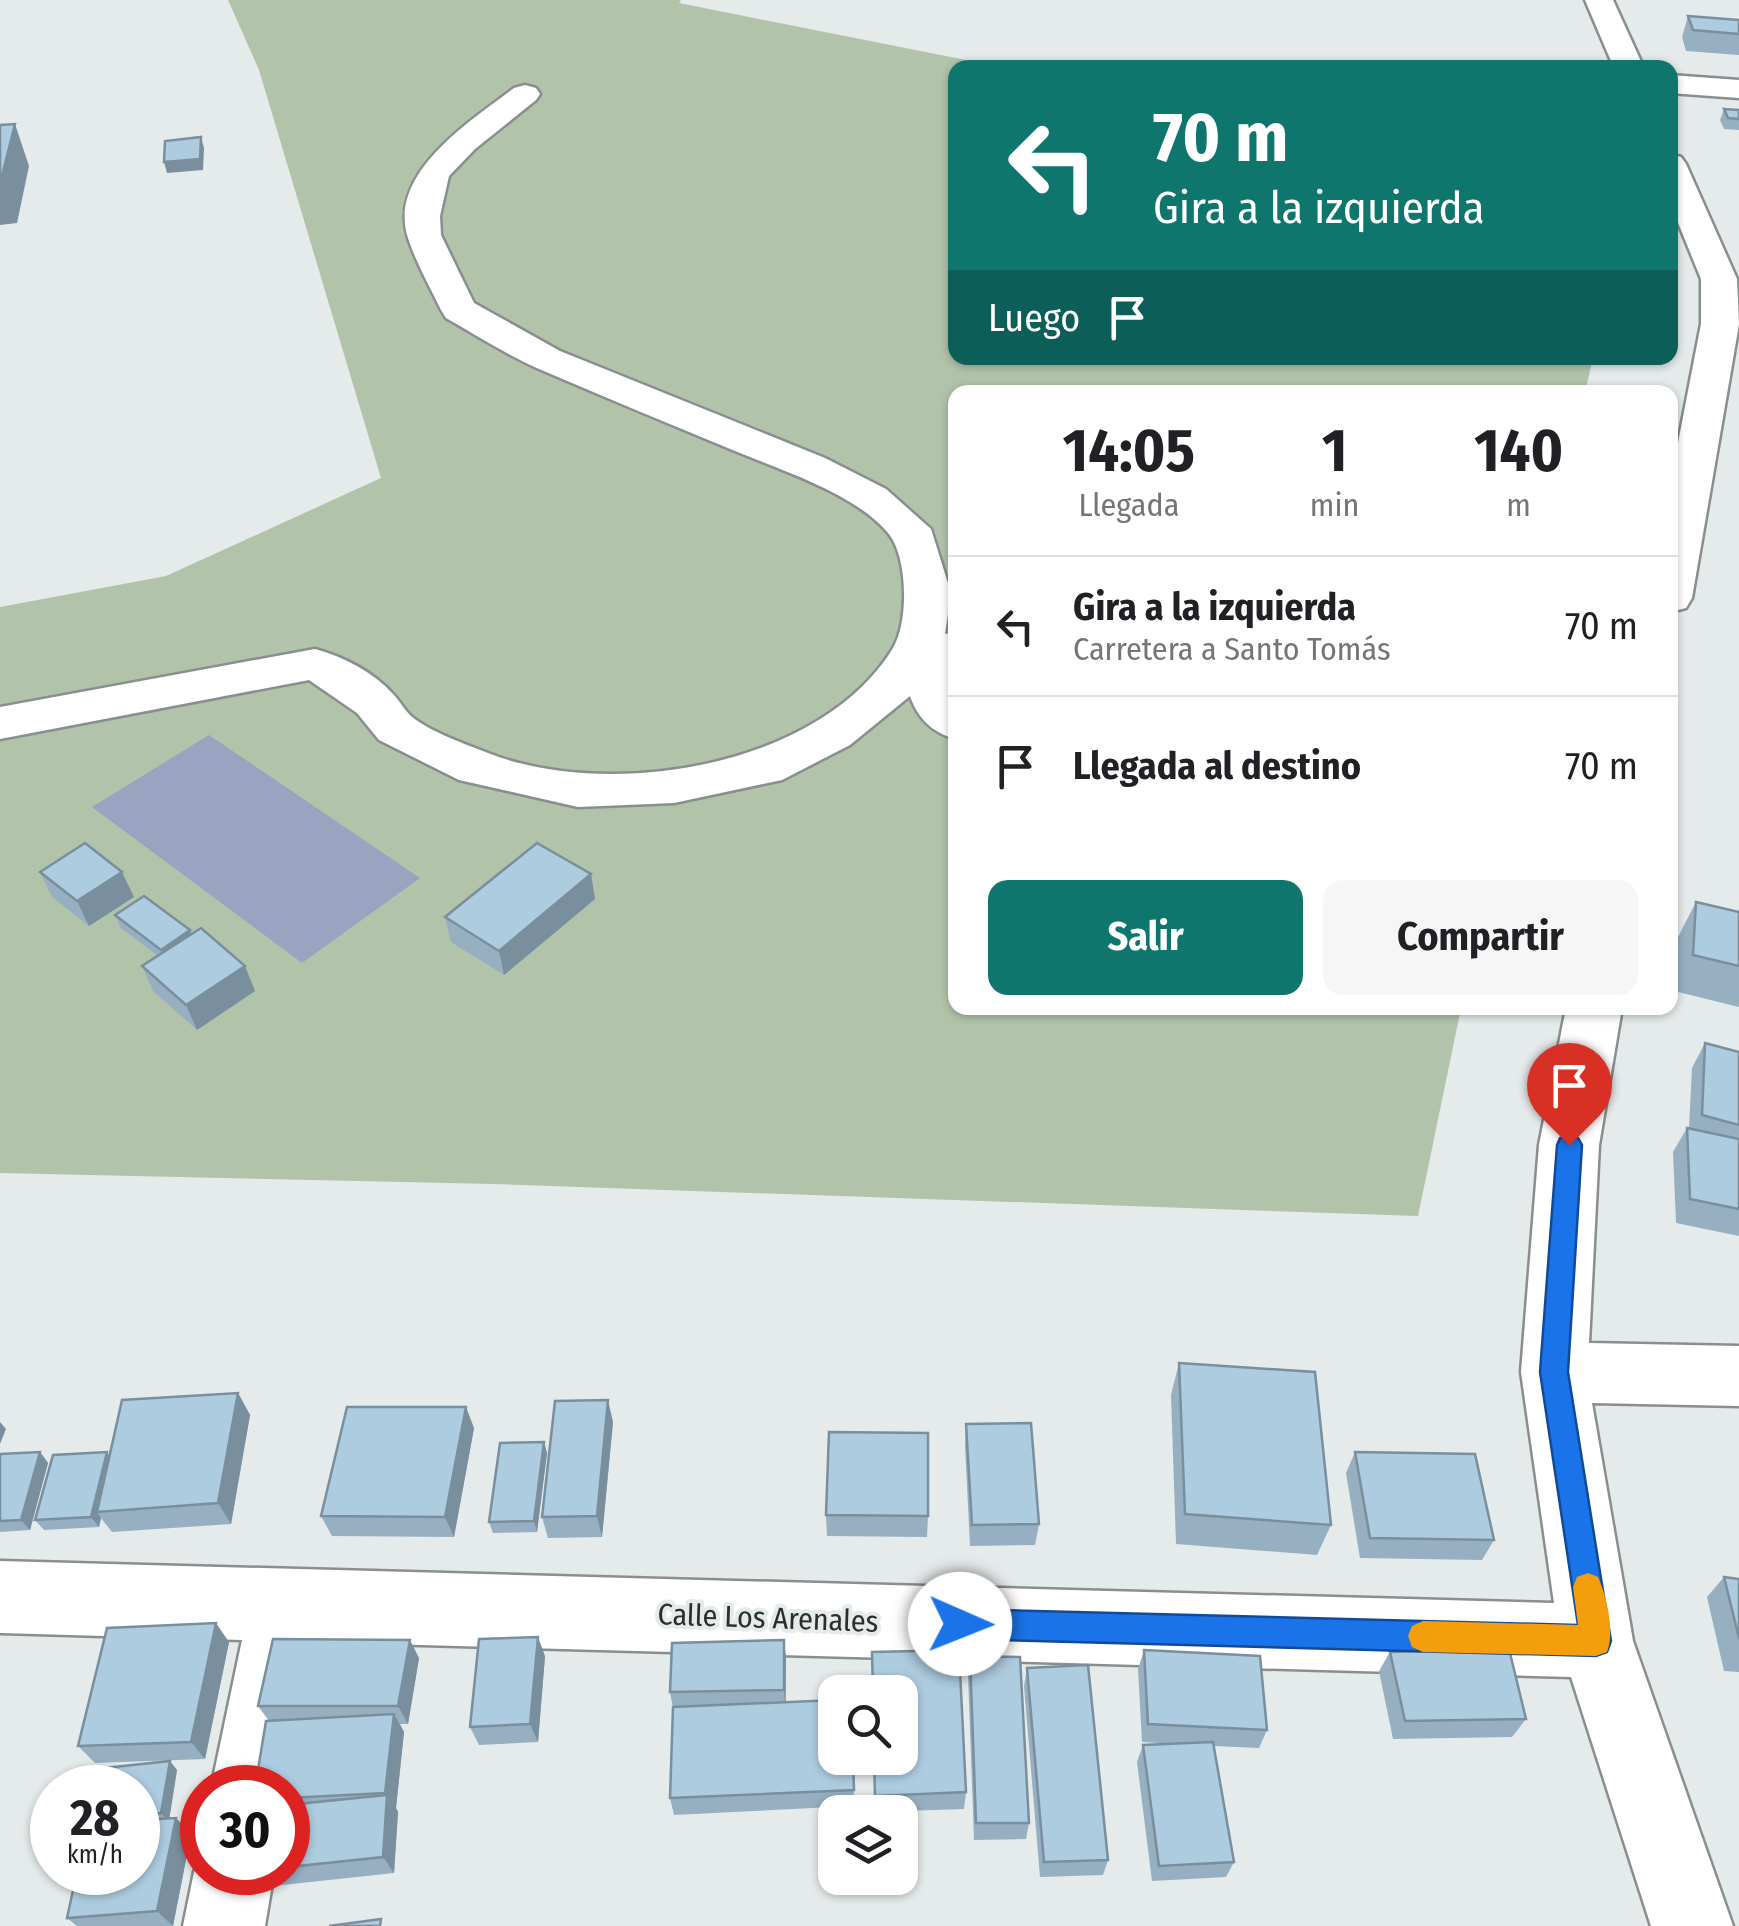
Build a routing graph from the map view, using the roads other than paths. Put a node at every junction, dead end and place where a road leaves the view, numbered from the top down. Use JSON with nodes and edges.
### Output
{"nodes":[{"id":1,"x":1599,"y":0,"type":"edge"},
{"id":2,"x":1625,"y":60,"type":"edge"},
{"id":3,"x":1678,"y":85,"type":"edge"},
{"id":4,"x":1739,"y":89,"type":"edge"},
{"id":5,"x":525,"y":94,"type":"dead end"},
{"id":6,"x":1678,"y":180,"type":"edge"},
{"id":7,"x":1729,"y":280,"type":"edge"},
{"id":8,"x":1726,"y":372,"type":"edge"},
{"id":9,"x":1678,"y":566,"type":"edge"},
{"id":10,"x":933,"y":657,"type":"edge"},
{"id":11,"x":948,"y":717,"type":"edge"},
{"id":12,"x":0,"y":723,"type":"edge"},
{"id":13,"x":1593,"y":1015,"type":"edge"},
{"id":14,"x":1554,"y":1372,"type":"junction"},
{"id":15,"x":1739,"y":1376,"type":"edge"},
{"id":16,"x":0,"y":1598,"type":"edge"},
{"id":17,"x":284,"y":1605,"type":"junction"},
{"id":18,"x":1596,"y":1641,"type":"junction"},
{"id":19,"x":254,"y":1765,"type":"edge"},
{"id":20,"x":230,"y":1895,"type":"edge"},
{"id":21,"x":224,"y":1926,"type":"edge"},
{"id":22,"x":1692,"y":1926,"type":"edge"}],
"edges":[{"from":1,"to":2,"type":"street"},
{"from":3,"to":4,"type":"street"},
{"from":5,"to":10,"type":"street"},
{"from":6,"to":7,"type":"street"},
{"from":7,"to":8,"type":"street"},
{"from":8,"to":9,"type":"street"},
{"from":10,"to":11,"type":"street"},
{"from":10,"to":12,"type":"street"},
{"from":13,"to":14,"type":"street"},
{"from":14,"to":15,"type":"street"},
{"from":14,"to":18,"type":"street"},
{"from":16,"to":17,"type":"street","name":"Calle Los Arenales"},
{"from":17,"to":18,"type":"street","name":"Calle Los Arenales"},
{"from":17,"to":19,"type":"street"},
{"from":18,"to":22,"type":"street"},
{"from":20,"to":21,"type":"street"}]}
